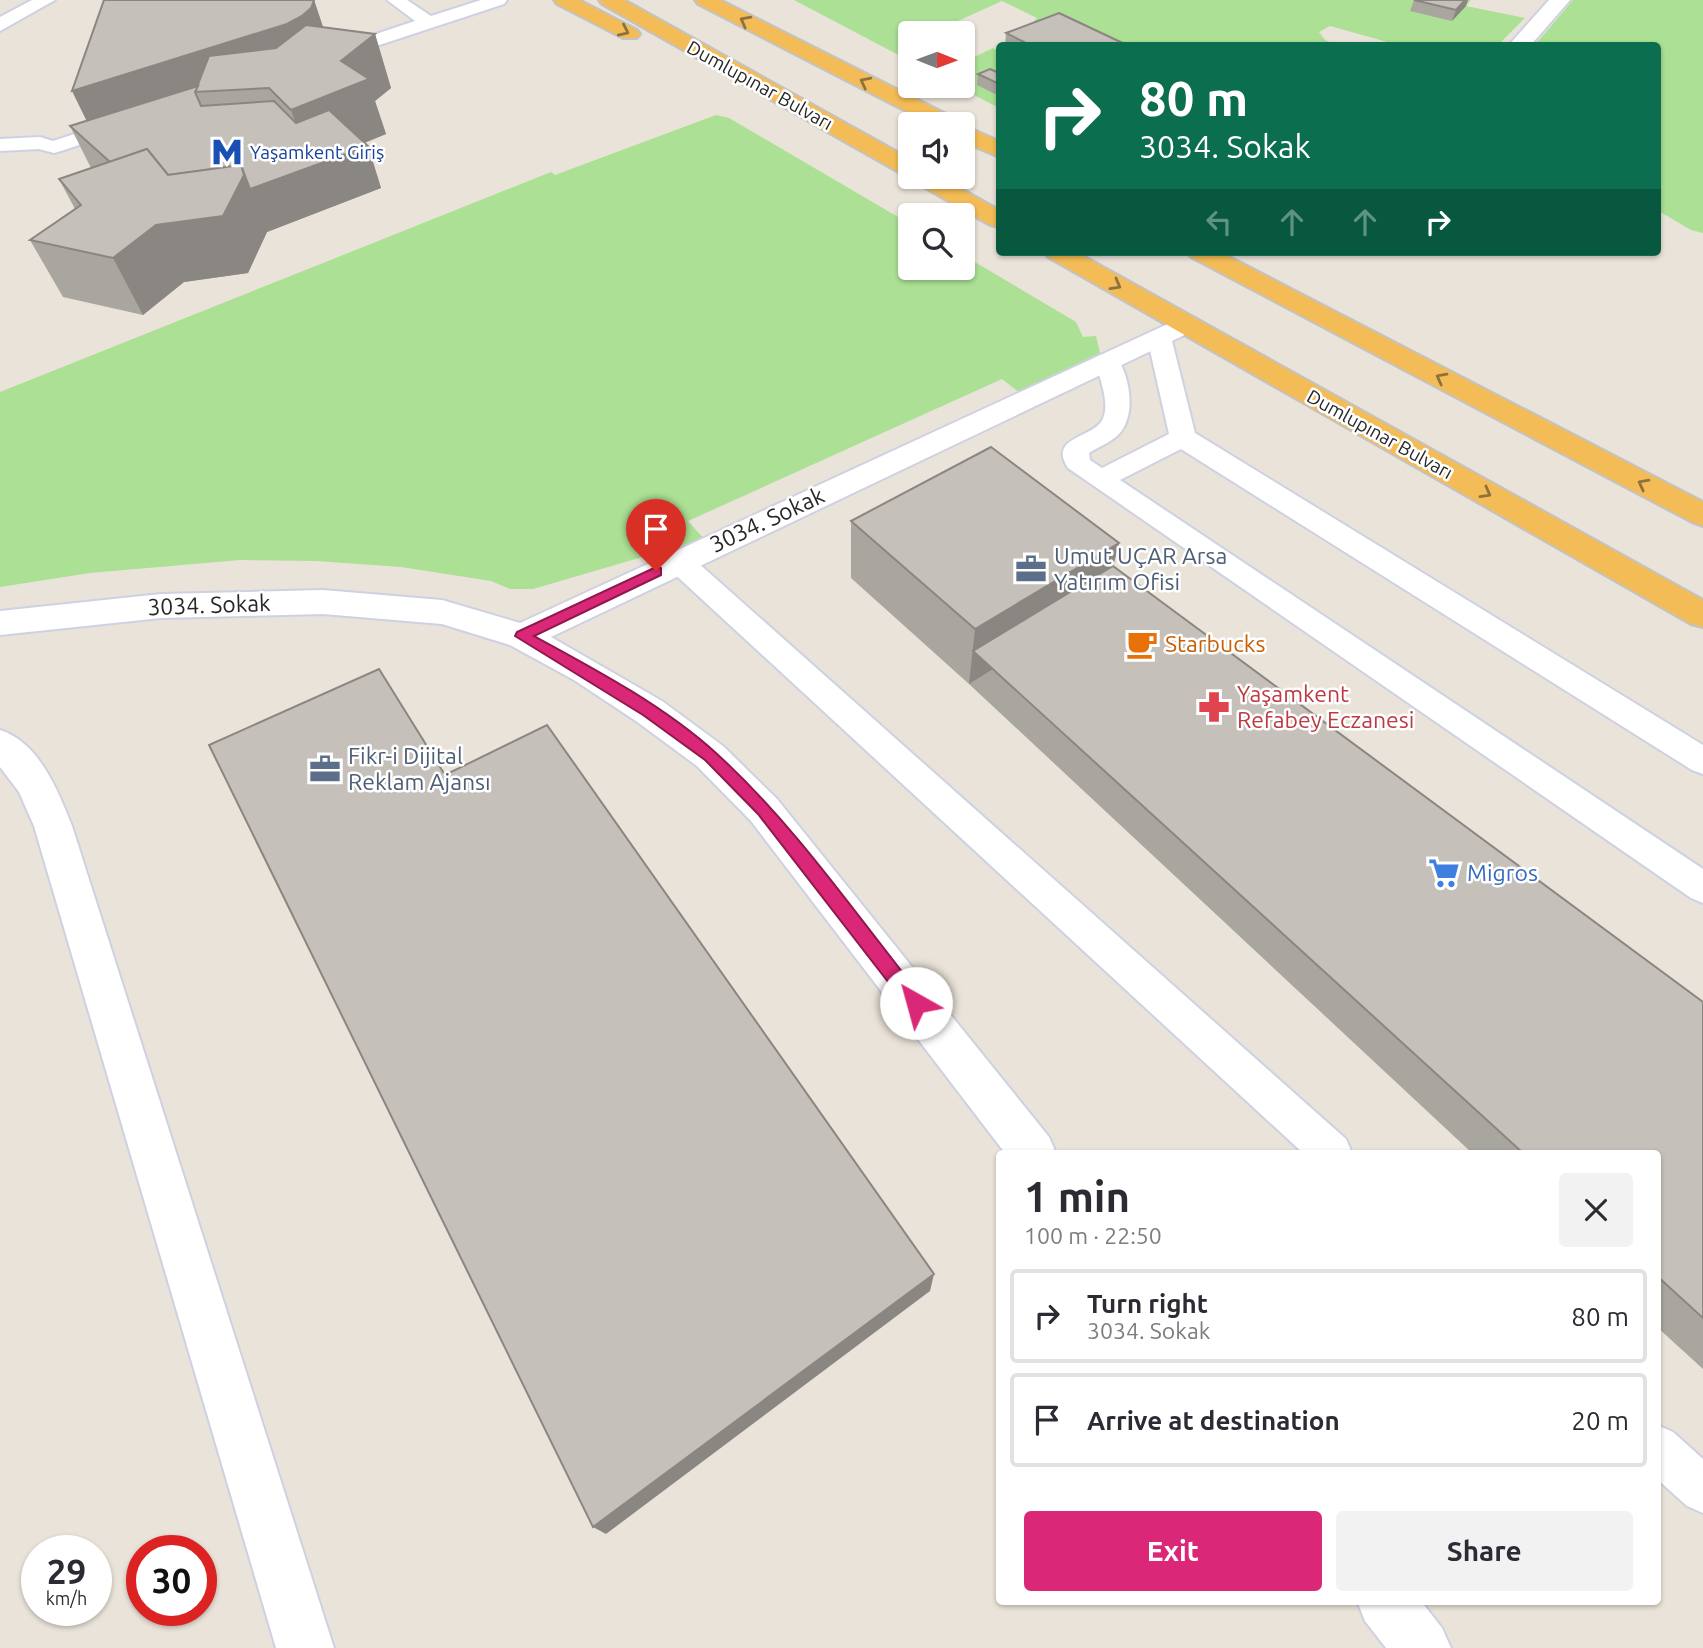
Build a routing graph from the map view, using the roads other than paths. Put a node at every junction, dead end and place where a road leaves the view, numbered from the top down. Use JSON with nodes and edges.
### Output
{"nodes":[{"id":1,"x":46,"y":0,"type":"edge"},
{"id":2,"x":396,"y":0,"type":"edge"},
{"id":3,"x":498,"y":0,"type":"edge"},
{"id":4,"x":564,"y":0,"type":"edge"},
{"id":5,"x":609,"y":0,"type":"edge"},
{"id":6,"x":705,"y":0,"type":"edge"},
{"id":7,"x":1560,"y":0,"type":"edge"},
{"id":8,"x":771,"y":14,"type":"dead end"},
{"id":9,"x":428,"y":22,"type":"junction"},
{"id":10,"x":0,"y":26,"type":"edge"},
{"id":11,"x":786,"y":42,"type":"junction"},
{"id":12,"x":1522,"y":42,"type":"edge"},
{"id":13,"x":312,"y":61,"type":"edge"},
{"id":14,"x":760,"y":85,"type":"junction"},
{"id":15,"x":923,"y":112,"type":"edge"},
{"id":16,"x":144,"y":117,"type":"edge"},
{"id":17,"x":975,"y":138,"type":"edge"},
{"id":18,"x":0,"y":145,"type":"edge"},
{"id":19,"x":996,"y":149,"type":"edge"},
{"id":20,"x":898,"y":162,"type":"edge"},
{"id":21,"x":944,"y":189,"type":"edge"},
{"id":22,"x":996,"y":218,"type":"edge"},
{"id":23,"x":1063,"y":256,"type":"edge"},
{"id":24,"x":1216,"y":256,"type":"edge"},
{"id":25,"x":1172,"y":330,"type":"junction"},
{"id":26,"x":1107,"y":361,"type":"junction"},
{"id":27,"x":1183,"y":437,"type":"junction"},
{"id":28,"x":1100,"y":480,"type":"junction"},
{"id":29,"x":1703,"y":515,"type":"edge"},
{"id":30,"x":678,"y":561,"type":"junction"},
{"id":31,"x":1703,"y":615,"type":"edge"},
{"id":32,"x":0,"y":623,"type":"edge"},
{"id":33,"x":522,"y":636,"type":"junction"},
{"id":34,"x":0,"y":744,"type":"edge"},
{"id":35,"x":1703,"y":761,"type":"edge"},
{"id":36,"x":1703,"y":888,"type":"edge"},
{"id":37,"x":1031,"y":1150,"type":"edge"},
{"id":38,"x":1329,"y":1150,"type":"edge"},
{"id":39,"x":1661,"y":1452,"type":"edge"},
{"id":40,"x":1703,"y":1490,"type":"edge"},
{"id":41,"x":1388,"y":1605,"type":"edge"},
{"id":42,"x":305,"y":1648,"type":"edge"},
{"id":43,"x":1422,"y":1648,"type":"edge"}],
"edges":[{"from":1,"to":10,"type":"lane"},
{"from":2,"to":9,"type":"lane"},
{"from":3,"to":9,"type":"lane"},
{"from":4,"to":14,"type":"highway","one_way":true},
{"from":5,"to":14,"type":"highway","name":"Dumlupınar Bulvarı"},
{"from":11,"to":6,"type":"highway","one_way":true},
{"from":7,"to":12,"type":"street"},
{"from":8,"to":11,"type":"highway"},
{"from":9,"to":13,"type":"lane"},
{"from":15,"to":11,"type":"highway","one_way":true},
{"from":14,"to":20,"type":"highway","name":"Dumlupınar Bulvarı"},
{"from":16,"to":18,"type":"lane"},
{"from":17,"to":19,"type":"highway"},
{"from":21,"to":22,"type":"highway"},
{"from":23,"to":25,"type":"highway","name":"Dumlupınar Bulvarı","one_way":true},
{"from":29,"to":24,"type":"highway","one_way":true},
{"from":25,"to":26,"type":"street","name":"3034. Sokak"},
{"from":25,"to":27,"type":"lane"},
{"from":25,"to":31,"type":"highway","name":"Dumlupınar Bulvarı","one_way":true},
{"from":26,"to":28,"type":"lane"},
{"from":26,"to":30,"type":"street","name":"3034. Sokak"},
{"from":27,"to":28,"type":"lane"},
{"from":27,"to":35,"type":"lane"},
{"from":28,"to":36,"type":"lane"},
{"from":30,"to":33,"type":"street","name":"3034. Sokak"},
{"from":30,"to":38,"type":"lane"},
{"from":32,"to":33,"type":"street","name":"3034. Sokak"},
{"from":33,"to":37,"type":"street"},
{"from":34,"to":42,"type":"street"},
{"from":39,"to":40,"type":"lane"},
{"from":41,"to":43,"type":"street"}]}
